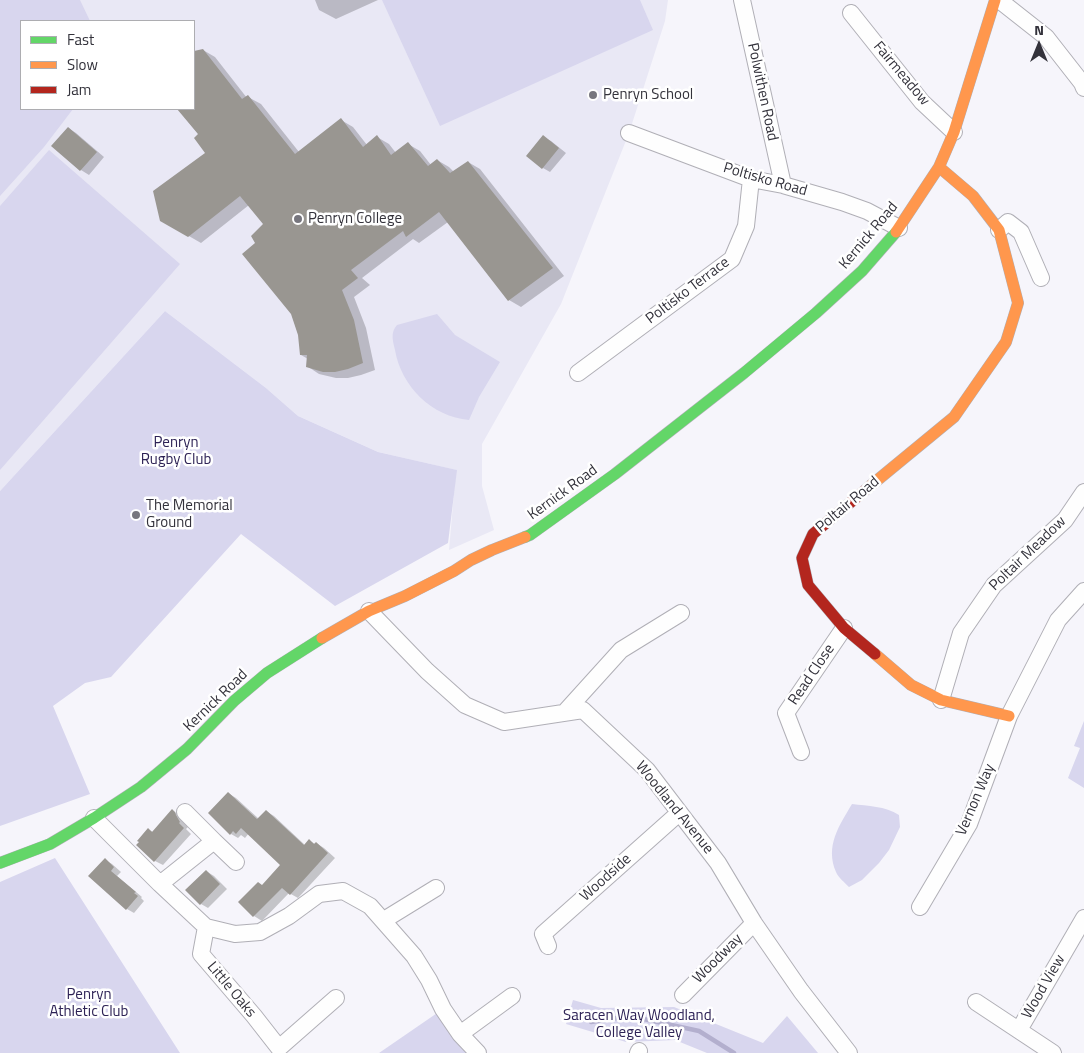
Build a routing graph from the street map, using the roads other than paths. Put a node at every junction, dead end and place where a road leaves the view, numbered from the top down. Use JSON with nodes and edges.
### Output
{"nodes":[{"id":1,"x":742,"y":0,"type":"edge"},
{"id":2,"x":995,"y":0,"type":"edge"},
{"id":3,"x":999,"y":0,"type":"edge"},
{"id":4,"x":851,"y":13,"type":"dead end"},
{"id":5,"x":1084,"y":88,"type":"edge"},
{"id":6,"x":954,"y":132,"type":"junction"},
{"id":7,"x":629,"y":133,"type":"dead end"},
{"id":8,"x":939,"y":167,"type":"junction"},
{"id":9,"x":752,"y":178,"type":"junction"},
{"id":10,"x":783,"y":185,"type":"junction"},
{"id":11,"x":900,"y":228,"type":"junction"},
{"id":12,"x":999,"y":230,"type":"junction"},
{"id":13,"x":1041,"y":278,"type":"dead end"},
{"id":14,"x":578,"y":373,"type":"dead end"},
{"id":15,"x":1084,"y":492,"type":"edge"},
{"id":16,"x":1084,"y":591,"type":"edge"},
{"id":17,"x":369,"y":612,"type":"junction"},
{"id":18,"x":681,"y":613,"type":"dead end"},
{"id":19,"x":844,"y":628,"type":"junction"},
{"id":20,"x":941,"y":700,"type":"junction"},
{"id":21,"x":564,"y":713,"type":"junction"},
{"id":22,"x":1009,"y":716,"type":"junction"},
{"id":23,"x":801,"y":752,"type":"dead end"},
{"id":24,"x":186,"y":812,"type":"dead end"},
{"id":25,"x":679,"y":813,"type":"junction"},
{"id":26,"x":94,"y":818,"type":"junction"},
{"id":27,"x":214,"y":841,"type":"junction"},
{"id":28,"x":236,"y":862,"type":"dead end"},
{"id":29,"x":0,"y":863,"type":"edge"},
{"id":30,"x":160,"y":884,"type":"junction"},
{"id":31,"x":436,"y":888,"type":"dead end"},
{"id":32,"x":920,"y":907,"type":"dead end"},
{"id":33,"x":1084,"y":918,"type":"edge"},
{"id":34,"x":384,"y":920,"type":"junction"},
{"id":35,"x":754,"y":923,"type":"junction"},
{"id":36,"x":206,"y":927,"type":"junction"},
{"id":37,"x":548,"y":946,"type":"dead end"},
{"id":38,"x":683,"y":995,"type":"dead end"},
{"id":39,"x":512,"y":996,"type":"dead end"},
{"id":40,"x":336,"y":998,"type":"dead end"},
{"id":41,"x":976,"y":1002,"type":"dead end"},
{"id":42,"x":1019,"y":1030,"type":"junction"},
{"id":43,"x":460,"y":1034,"type":"junction"},
{"id":44,"x":276,"y":1051,"type":"edge"},
{"id":45,"x":478,"y":1053,"type":"edge"},
{"id":46,"x":849,"y":1053,"type":"edge"},
{"id":47,"x":1053,"y":1053,"type":"edge"}],
"edges":[{"from":1,"to":10,"type":"street","name":"Polwithen Road"},
{"from":2,"to":6,"type":"street","name":"Kernick Road"},
{"from":3,"to":5,"type":"street"},
{"from":4,"to":6,"type":"street","name":"Fairmeadow"},
{"from":6,"to":8,"type":"street","name":"Kernick Road"},
{"from":7,"to":9,"type":"street","name":"Poltisko Road"},
{"from":8,"to":11,"type":"street","name":"Kernick Road"},
{"from":8,"to":12,"type":"street","name":"Poltair Road"},
{"from":9,"to":10,"type":"street","name":"Poltisko Road"},
{"from":9,"to":14,"type":"street","name":"Poltisko Terrace"},
{"from":10,"to":11,"type":"street","name":"Poltisko Road"},
{"from":11,"to":17,"type":"street","name":"Kernick Road"},
{"from":12,"to":13,"type":"street"},
{"from":12,"to":19,"type":"street","name":"Poltair Road"},
{"from":15,"to":20,"type":"street","name":"Poltair Meadow"},
{"from":16,"to":22,"type":"street"},
{"from":17,"to":21,"type":"street","name":"Woodland Avenue"},
{"from":17,"to":26,"type":"street","name":"Kernick Road"},
{"from":18,"to":21,"type":"street"},
{"from":19,"to":20,"type":"street","name":"Poltair Road"},
{"from":19,"to":23,"type":"street","name":"Read Close"},
{"from":20,"to":22,"type":"street","name":"Poltair Road"},
{"from":21,"to":25,"type":"street","name":"Woodland Avenue"},
{"from":22,"to":32,"type":"street","name":"Vernon Way"},
{"from":24,"to":27,"type":"street"},
{"from":25,"to":35,"type":"street","name":"Woodland Avenue"},
{"from":25,"to":37,"type":"street","name":"Woodside"},
{"from":26,"to":29,"type":"street","name":"Kernick Road"},
{"from":26,"to":30,"type":"street"},
{"from":27,"to":28,"type":"street"},
{"from":27,"to":30,"type":"street"},
{"from":30,"to":36,"type":"street"},
{"from":31,"to":34,"type":"street"},
{"from":33,"to":42,"type":"street","name":"Wood View"},
{"from":34,"to":36,"type":"street"},
{"from":34,"to":43,"type":"street"},
{"from":35,"to":38,"type":"street","name":"Woodway"},
{"from":35,"to":46,"type":"street","name":"Woodland Avenue"},
{"from":36,"to":44,"type":"street","name":"Little Oaks"},
{"from":39,"to":43,"type":"street"},
{"from":40,"to":44,"type":"street","name":"Little Oaks"},
{"from":41,"to":42,"type":"street"},
{"from":42,"to":47,"type":"street"},
{"from":43,"to":45,"type":"street"}]}
